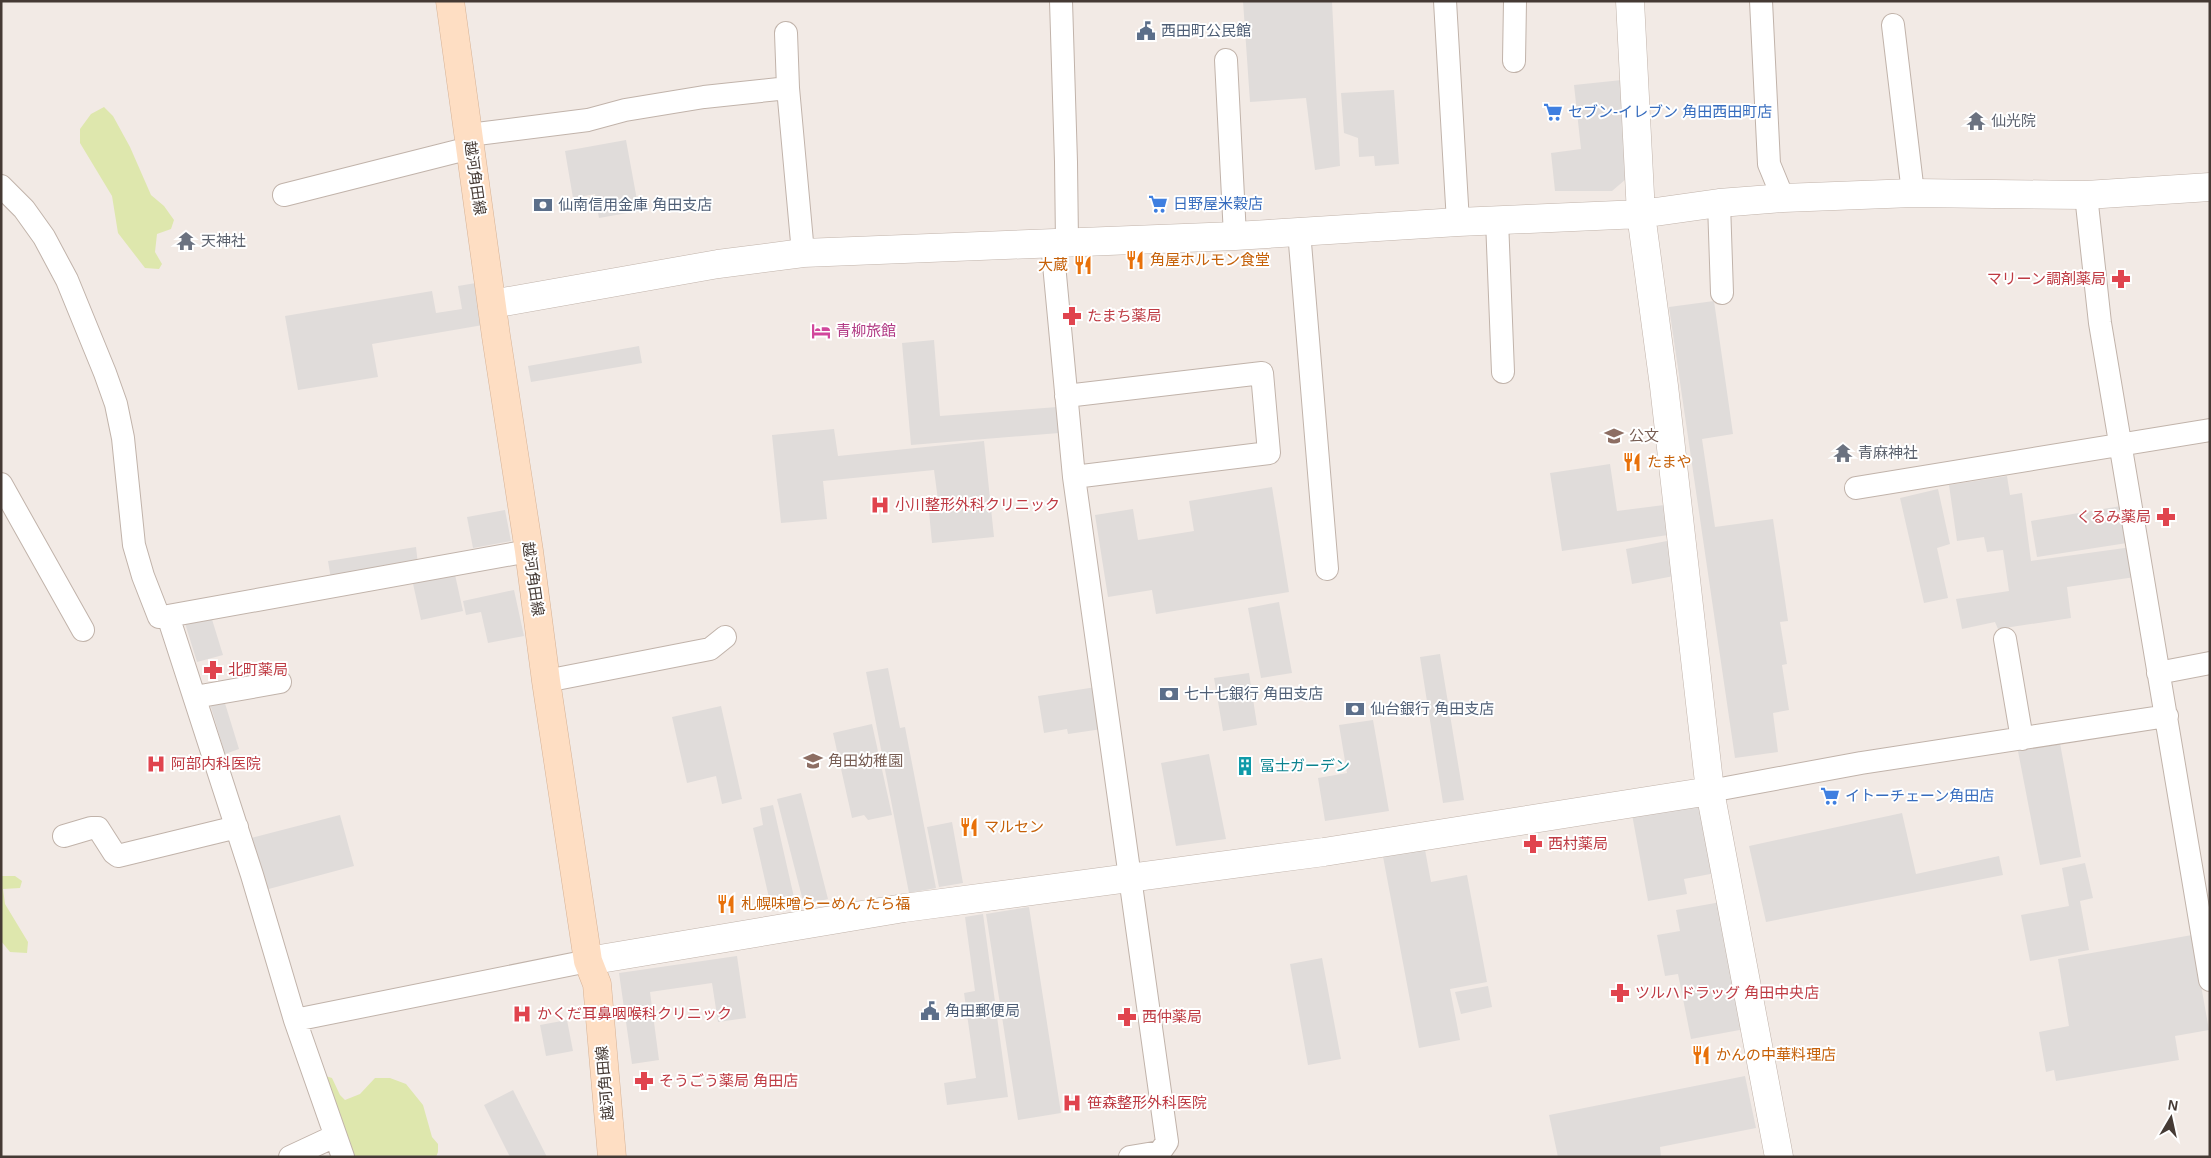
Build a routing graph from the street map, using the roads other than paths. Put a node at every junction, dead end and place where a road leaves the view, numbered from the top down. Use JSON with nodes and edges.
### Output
{"nodes":[{"id":1,"x":450,"y":1,"type":"edge"},
{"id":2,"x":1061,"y":1,"type":"edge"},
{"id":3,"x":1445,"y":1,"type":"edge"},
{"id":4,"x":1515,"y":1,"type":"edge"},
{"id":5,"x":1630,"y":1,"type":"edge"},
{"id":6,"x":1761,"y":1,"type":"edge"},
{"id":7,"x":1893,"y":25,"type":"dead end"},
{"id":8,"x":786,"y":33,"type":"dead end"},
{"id":9,"x":1226,"y":60,"type":"dead end"},
{"id":10,"x":1514,"y":61,"type":"dead end"},
{"id":11,"x":788,"y":88,"type":"junction"},
{"id":12,"x":470,"y":141,"type":"junction"},
{"id":13,"x":1,"y":186,"type":"edge"},
{"id":14,"x":2210,"y":188,"type":"edge"},
{"id":15,"x":1914,"y":193,"type":"junction"},
{"id":16,"x":284,"y":195,"type":"dead end"},
{"id":17,"x":2086,"y":195,"type":"junction"},
{"id":18,"x":1783,"y":198,"type":"junction"},
{"id":19,"x":1719,"y":203,"type":"junction"},
{"id":20,"x":1641,"y":214,"type":"junction"},
{"id":21,"x":1497,"y":220,"type":"junction"},
{"id":22,"x":1458,"y":222,"type":"junction"},
{"id":23,"x":1298,"y":231,"type":"junction"},
{"id":24,"x":1235,"y":236,"type":"junction"},
{"id":25,"x":1060,"y":243,"type":"junction"},
{"id":26,"x":803,"y":253,"type":"junction"},
{"id":27,"x":1722,"y":293,"type":"dead end"},
{"id":28,"x":492,"y":304,"type":"junction"},
{"id":29,"x":1503,"y":372,"type":"dead end"},
{"id":30,"x":1066,"y":396,"type":"junction"},
{"id":31,"x":2210,"y":430,"type":"edge"},
{"id":32,"x":2120,"y":446,"type":"junction"},
{"id":33,"x":1074,"y":477,"type":"junction"},
{"id":34,"x":1,"y":484,"type":"edge"},
{"id":35,"x":1856,"y":488,"type":"dead end"},
{"id":36,"x":529,"y":550,"type":"junction"},
{"id":37,"x":1327,"y":569,"type":"dead end"},
{"id":38,"x":159,"y":617,"type":"dead end"},
{"id":39,"x":83,"y":630,"type":"dead end"},
{"id":40,"x":725,"y":637,"type":"dead end"},
{"id":41,"x":2006,"y":639,"type":"dead end"},
{"id":42,"x":2210,"y":663,"type":"edge"},
{"id":43,"x":2158,"y":673,"type":"junction"},
{"id":44,"x":546,"y":681,"type":"junction"},
{"id":45,"x":280,"y":682,"type":"dead end"},
{"id":46,"x":195,"y":697,"type":"junction"},
{"id":47,"x":2167,"y":716,"type":"junction"},
{"id":48,"x":2022,"y":739,"type":"junction"},
{"id":49,"x":1710,"y":791,"type":"junction"},
{"id":50,"x":237,"y":827,"type":"junction"},
{"id":51,"x":64,"y":836,"type":"dead end"},
{"id":52,"x":2201,"y":876,"type":"edge"},
{"id":53,"x":1128,"y":878,"type":"junction"},
{"id":54,"x":588,"y":961,"type":"junction"},
{"id":55,"x":2210,"y":980,"type":"edge"},
{"id":56,"x":294,"y":1020,"type":"junction"},
{"id":57,"x":335,"y":1136,"type":"junction"},
{"id":58,"x":290,"y":1157,"type":"edge"},
{"id":59,"x":343,"y":1157,"type":"edge"},
{"id":60,"x":612,"y":1157,"type":"edge"},
{"id":61,"x":1130,"y":1157,"type":"edge"},
{"id":62,"x":1779,"y":1157,"type":"edge"}],
"edges":[{"from":1,"to":12,"type":"main road","name":"越河角田線"},
{"from":2,"to":25,"type":"street"},
{"from":3,"to":22,"type":"street"},
{"from":4,"to":10,"type":"street"},
{"from":5,"to":20,"type":"street"},
{"from":6,"to":18,"type":"street"},
{"from":7,"to":15,"type":"street"},
{"from":8,"to":11,"type":"street"},
{"from":9,"to":24,"type":"street"},
{"from":11,"to":12,"type":"street"},
{"from":11,"to":26,"type":"street"},
{"from":12,"to":16,"type":"street"},
{"from":12,"to":28,"type":"main road","name":"越河角田線"},
{"from":13,"to":38,"type":"street"},
{"from":14,"to":17,"type":"street"},
{"from":15,"to":17,"type":"street"},
{"from":15,"to":18,"type":"street"},
{"from":17,"to":32,"type":"street"},
{"from":18,"to":19,"type":"street"},
{"from":19,"to":20,"type":"street"},
{"from":19,"to":27,"type":"street"},
{"from":20,"to":21,"type":"street"},
{"from":20,"to":49,"type":"street"},
{"from":21,"to":22,"type":"street"},
{"from":21,"to":29,"type":"street"},
{"from":22,"to":23,"type":"street"},
{"from":23,"to":24,"type":"street"},
{"from":23,"to":37,"type":"street"},
{"from":24,"to":25,"type":"street"},
{"from":25,"to":26,"type":"street"},
{"from":25,"to":30,"type":"street"},
{"from":26,"to":28,"type":"street"},
{"from":28,"to":36,"type":"main road","name":"越河角田線"},
{"from":30,"to":33,"type":"street"},
{"from":30,"to":33,"type":"street"},
{"from":31,"to":32,"type":"street"},
{"from":32,"to":35,"type":"street"},
{"from":32,"to":43,"type":"street"},
{"from":33,"to":53,"type":"street"},
{"from":34,"to":39,"type":"street"},
{"from":36,"to":44,"type":"main road","name":"越河角田線"},
{"from":36,"to":46,"type":"street"},
{"from":40,"to":44,"type":"street"},
{"from":41,"to":48,"type":"street"},
{"from":42,"to":43,"type":"street"},
{"from":43,"to":47,"type":"street"},
{"from":44,"to":54,"type":"main road","name":"越河角田線"},
{"from":45,"to":46,"type":"street"},
{"from":46,"to":50,"type":"street"},
{"from":47,"to":48,"type":"street"},
{"from":47,"to":52,"type":"street"},
{"from":48,"to":49,"type":"street"},
{"from":49,"to":53,"type":"street"},
{"from":49,"to":62,"type":"street"},
{"from":50,"to":51,"type":"street"},
{"from":50,"to":56,"type":"street"},
{"from":52,"to":55,"type":"street"},
{"from":53,"to":54,"type":"street"},
{"from":53,"to":61,"type":"street"},
{"from":54,"to":56,"type":"street"},
{"from":54,"to":60,"type":"main road","name":"越河角田線"},
{"from":56,"to":57,"type":"street"},
{"from":57,"to":58,"type":"street"},
{"from":57,"to":59,"type":"street"}]}
